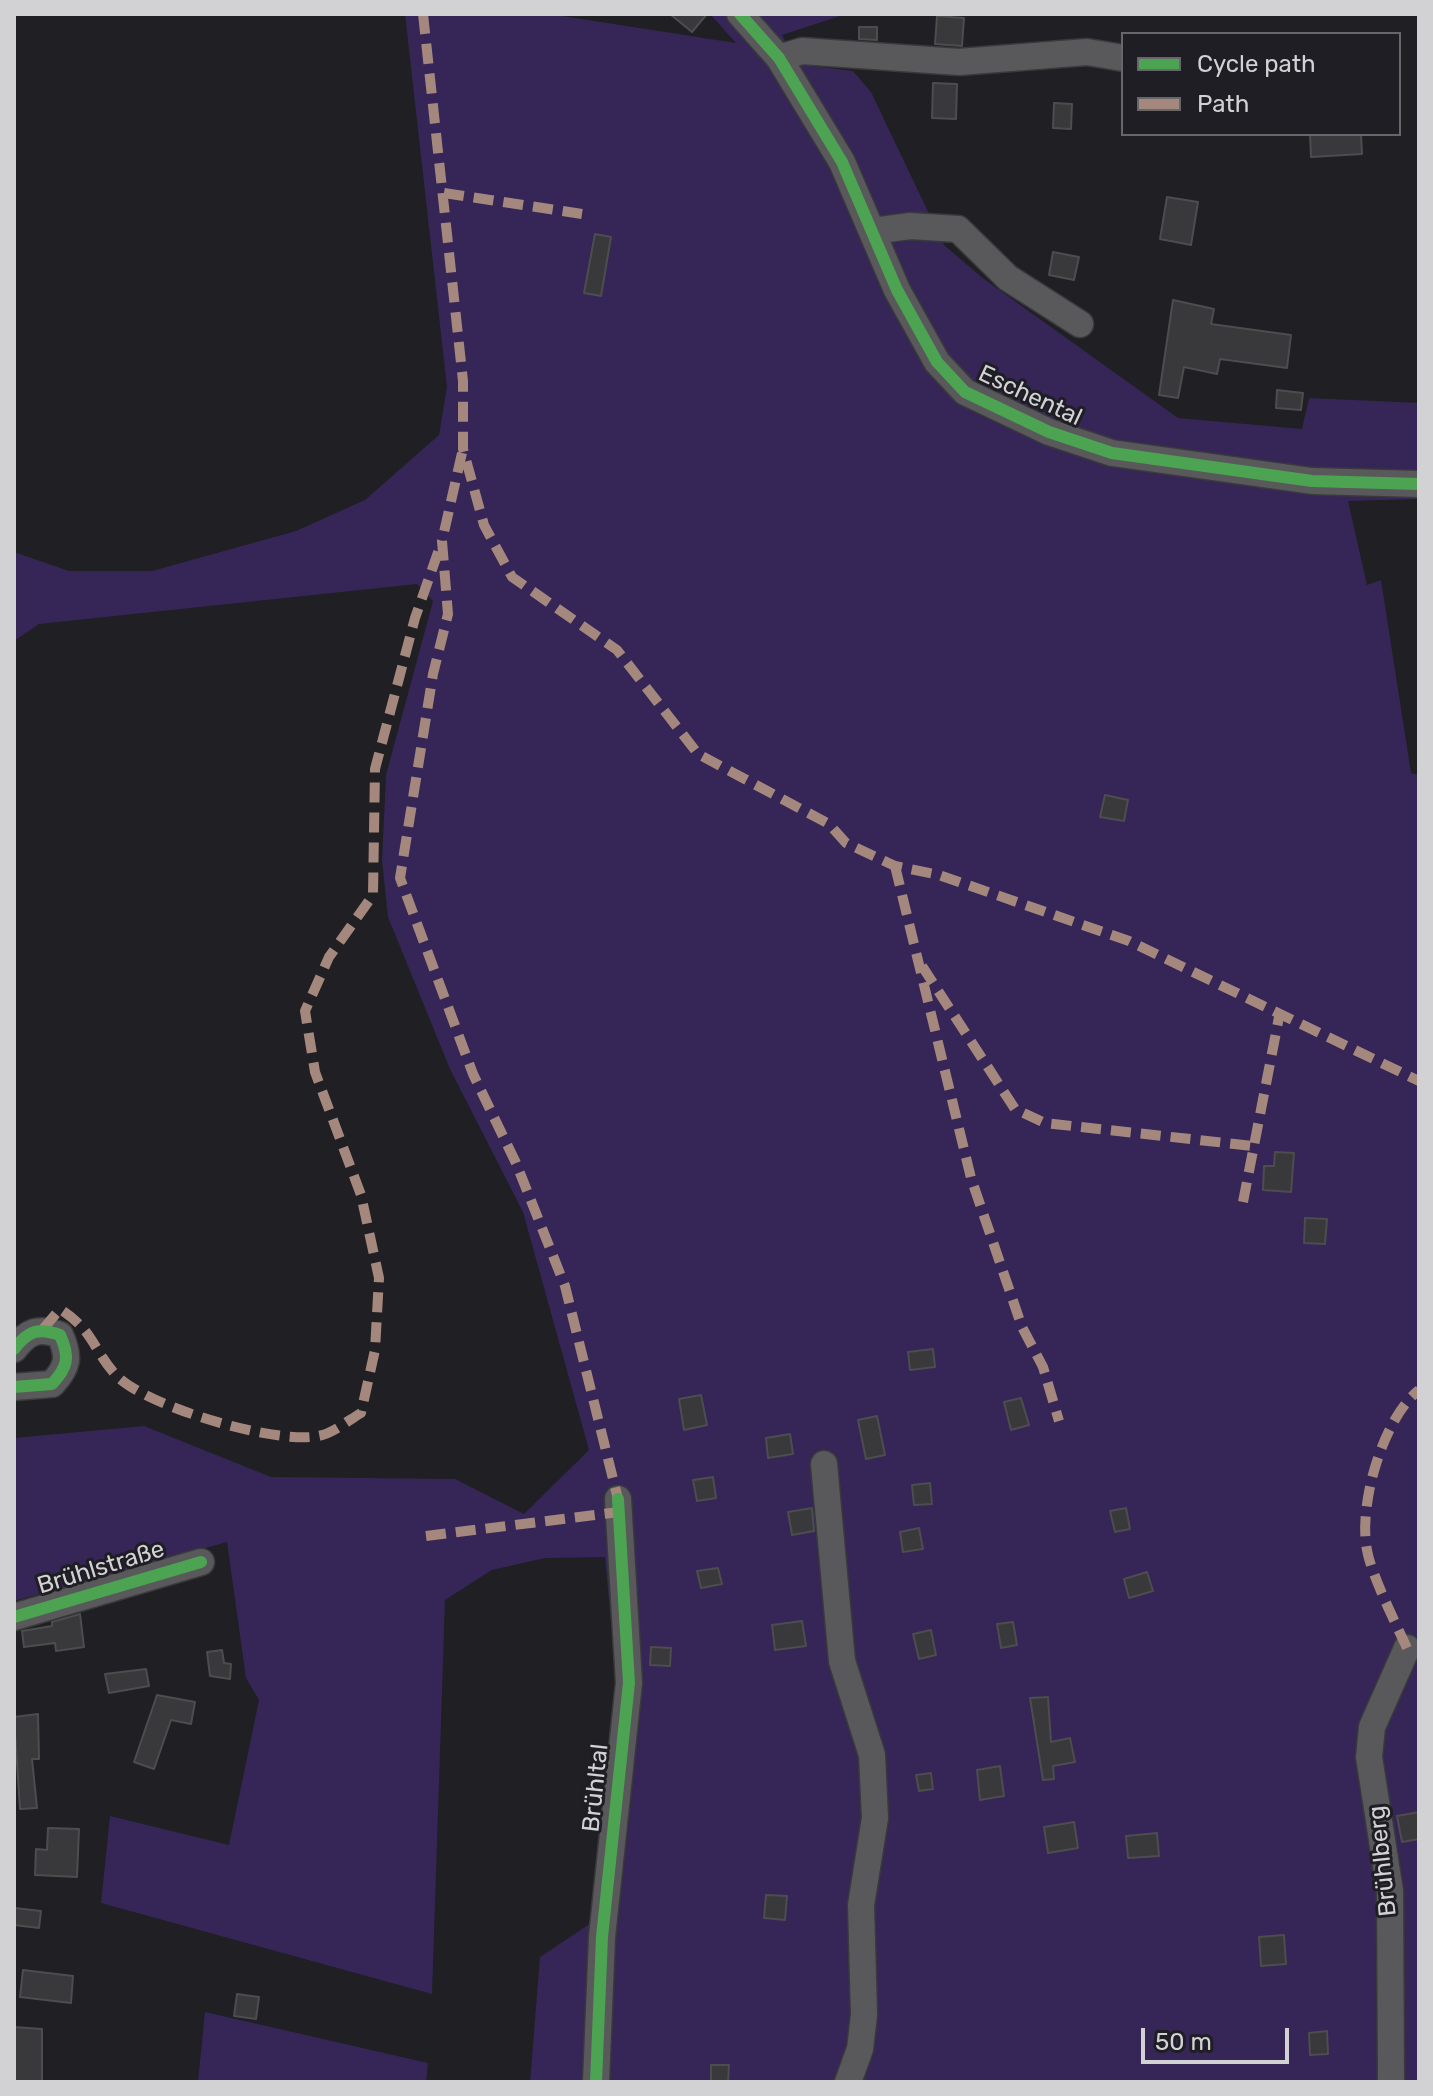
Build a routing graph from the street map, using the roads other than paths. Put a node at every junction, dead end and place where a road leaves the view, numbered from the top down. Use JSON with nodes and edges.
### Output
{"nodes":[{"id":1,"x":740,"y":14,"type":"edge"},
{"id":2,"x":779,"y":58,"type":"junction"},
{"id":3,"x":1121,"y":58,"type":"edge"},
{"id":4,"x":873,"y":231,"type":"junction"},
{"id":5,"x":1080,"y":324,"type":"dead end"},
{"id":6,"x":1419,"y":484,"type":"edge"},
{"id":7,"x":14,"y":1349,"type":"edge"},
{"id":8,"x":14,"y":1387,"type":"edge"},
{"id":9,"x":824,"y":1464,"type":"dead end"},
{"id":10,"x":618,"y":1499,"type":"dead end"},
{"id":11,"x":201,"y":1562,"type":"dead end"},
{"id":12,"x":14,"y":1617,"type":"edge"},
{"id":13,"x":1407,"y":1648,"type":"dead end"},
{"id":14,"x":596,"y":2082,"type":"edge"},
{"id":15,"x":848,"y":2082,"type":"edge"},
{"id":16,"x":1391,"y":2082,"type":"edge"}],
"edges":[{"from":1,"to":2,"type":"street","name":"Eschental"},
{"from":2,"to":3,"type":"street"},
{"from":2,"to":4,"type":"street","name":"Eschental"},
{"from":4,"to":5,"type":"street"},
{"from":4,"to":6,"type":"street","name":"Eschental"},
{"from":7,"to":8,"type":"street"},
{"from":9,"to":15,"type":"street"},
{"from":10,"to":14,"type":"street","name":"Brühltal"},
{"from":11,"to":12,"type":"street","name":"Brühlstraße"},
{"from":13,"to":16,"type":"street","name":"Brühlberg"}]}
